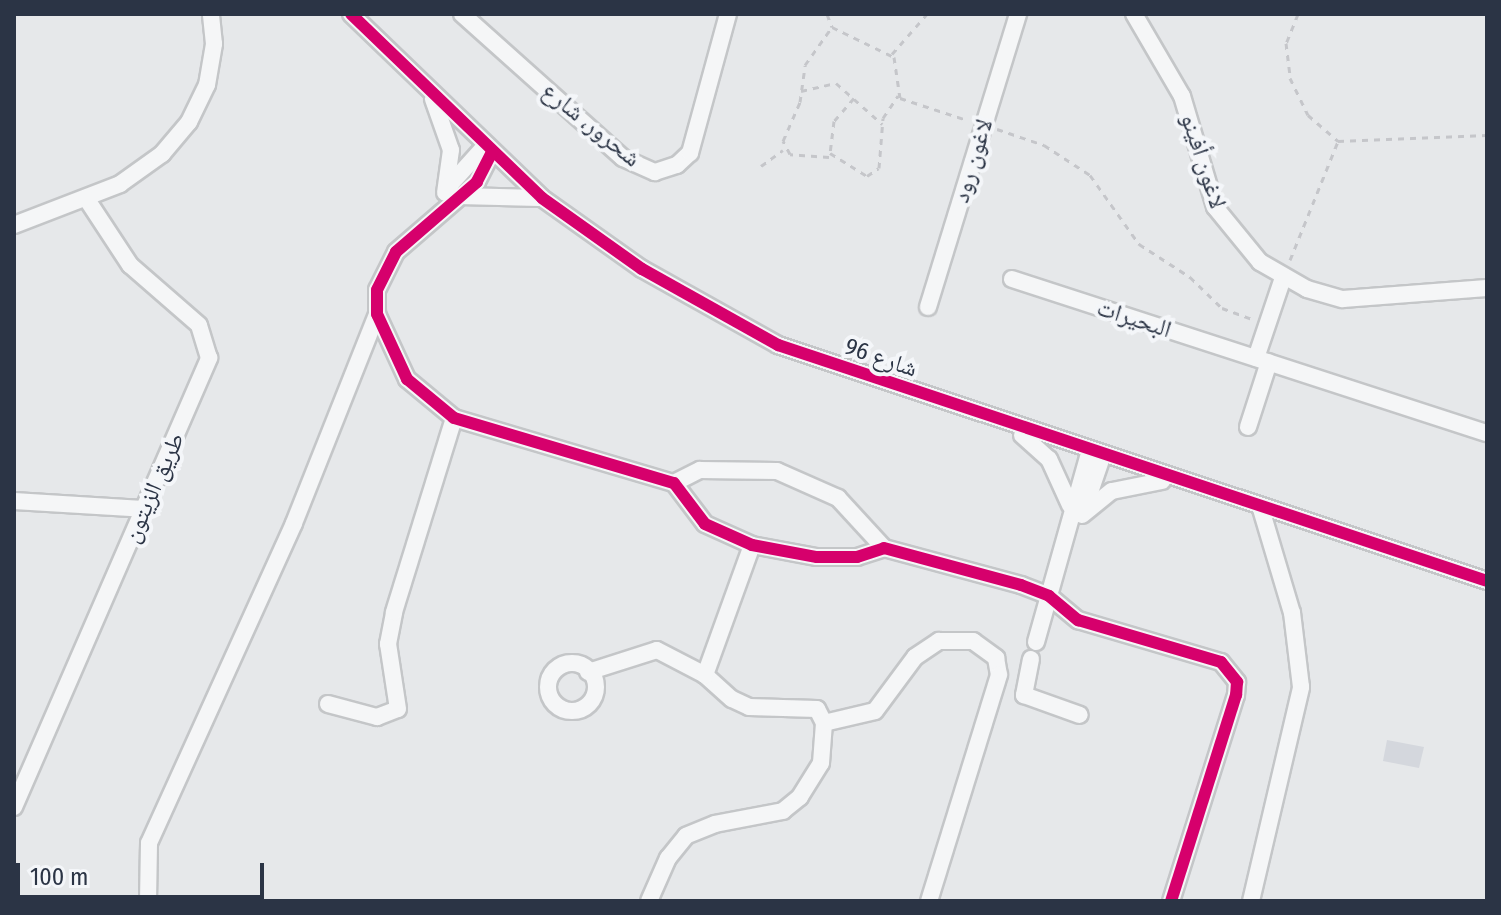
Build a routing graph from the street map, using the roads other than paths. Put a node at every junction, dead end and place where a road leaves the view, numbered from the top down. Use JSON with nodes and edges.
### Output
{"nodes":[{"id":1,"x":211,"y":14,"type":"edge"},
{"id":2,"x":351,"y":14,"type":"edge"},
{"id":3,"x":462,"y":14,"type":"edge"},
{"id":4,"x":728,"y":14,"type":"edge"},
{"id":5,"x":1018,"y":14,"type":"edge"},
{"id":6,"x":1134,"y":14,"type":"edge"},
{"id":7,"x":433,"y":97,"type":"junction"},
{"id":8,"x":488,"y":149,"type":"junction"},
{"id":9,"x":451,"y":194,"type":"junction"},
{"id":10,"x":86,"y":198,"type":"junction"},
{"id":11,"x":542,"y":198,"type":"junction"},
{"id":12,"x":14,"y":225,"type":"edge"},
{"id":13,"x":1283,"y":278,"type":"junction"},
{"id":14,"x":1012,"y":279,"type":"dead end"},
{"id":15,"x":1487,"y":288,"type":"edge"},
{"id":16,"x":928,"y":307,"type":"dead end"},
{"id":17,"x":377,"y":314,"type":"junction"},
{"id":18,"x":1262,"y":360,"type":"junction"},
{"id":19,"x":454,"y":418,"type":"junction"},
{"id":20,"x":1248,"y":427,"type":"dead end"},
{"id":21,"x":1015,"y":429,"type":"junction"},
{"id":22,"x":1487,"y":433,"type":"edge"},
{"id":23,"x":1095,"y":455,"type":"junction"},
{"id":24,"x":1170,"y":480,"type":"junction"},
{"id":25,"x":674,"y":483,"type":"junction"},
{"id":26,"x":14,"y":501,"type":"edge"},
{"id":27,"x":143,"y":509,"type":"junction"},
{"id":28,"x":1261,"y":509,"type":"junction"},
{"id":29,"x":1076,"y":510,"type":"junction"},
{"id":30,"x":752,"y":545,"type":"junction"},
{"id":31,"x":884,"y":548,"type":"junction"},
{"id":32,"x":1487,"y":581,"type":"edge"},
{"id":33,"x":1049,"y":596,"type":"junction"},
{"id":34,"x":588,"y":672,"type":"dead end"},
{"id":35,"x":705,"y":675,"type":"junction"},
{"id":36,"x":328,"y":704,"type":"dead end"},
{"id":37,"x":1080,"y":715,"type":"dead end"},
{"id":38,"x":824,"y":723,"type":"junction"},
{"id":39,"x":20,"y":780,"type":"edge"},
{"id":40,"x":14,"y":807,"type":"edge"},
{"id":41,"x":148,"y":901,"type":"edge"},
{"id":42,"x":649,"y":901,"type":"edge"},
{"id":43,"x":929,"y":901,"type":"edge"},
{"id":44,"x":1171,"y":901,"type":"edge"},
{"id":45,"x":1251,"y":901,"type":"edge"}],
"edges":[{"from":1,"to":10,"type":"street"},
{"from":2,"to":7,"type":"street","name":"شارع 96"},
{"from":3,"to":4,"type":"street","name":"شحرور، شارع"},
{"from":5,"to":16,"type":"street","name":"لاغون رود"},
{"from":6,"to":13,"type":"street","name":"لاغون أفينو"},
{"from":7,"to":8,"type":"street","name":"شارع 96"},
{"from":7,"to":9,"type":"street"},
{"from":8,"to":9,"type":"street"},
{"from":8,"to":11,"type":"street","name":"شارع 96"},
{"from":9,"to":11,"type":"street"},
{"from":9,"to":17,"type":"street"},
{"from":10,"to":12,"type":"street"},
{"from":10,"to":27,"type":"street","name":"طريق الزيتون"},
{"from":11,"to":21,"type":"street","name":"شارع 96"},
{"from":13,"to":15,"type":"street","name":"لاغون أفينو"},
{"from":13,"to":18,"type":"street"},
{"from":14,"to":18,"type":"street","name":"البحيرات"},
{"from":17,"to":19,"type":"street"},
{"from":17,"to":41,"type":"street"},
{"from":18,"to":20,"type":"street"},
{"from":18,"to":22,"type":"street","name":"البحيرات"},
{"from":19,"to":25,"type":"street"},
{"from":19,"to":36,"type":"street"},
{"from":21,"to":23,"type":"street","name":"شارع 96"},
{"from":21,"to":29,"type":"street"},
{"from":23,"to":24,"type":"street","name":"شارع 96"},
{"from":23,"to":29,"type":"street"},
{"from":24,"to":28,"type":"street","name":"شارع 96"},
{"from":24,"to":29,"type":"street"},
{"from":25,"to":30,"type":"street"},
{"from":25,"to":31,"type":"street"},
{"from":26,"to":27,"type":"street"},
{"from":27,"to":39,"type":"street","name":"طريق الزيتون"},
{"from":28,"to":32,"type":"street","name":"شارع 96"},
{"from":28,"to":45,"type":"street"},
{"from":29,"to":33,"type":"street"},
{"from":30,"to":31,"type":"street"},
{"from":30,"to":35,"type":"street"},
{"from":31,"to":33,"type":"street"},
{"from":33,"to":37,"type":"street"},
{"from":33,"to":44,"type":"street"},
{"from":34,"to":35,"type":"street"},
{"from":35,"to":38,"type":"street"},
{"from":38,"to":42,"type":"street"},
{"from":38,"to":43,"type":"street"},
{"from":39,"to":40,"type":"street","name":"طريق الزيتون"}]}
